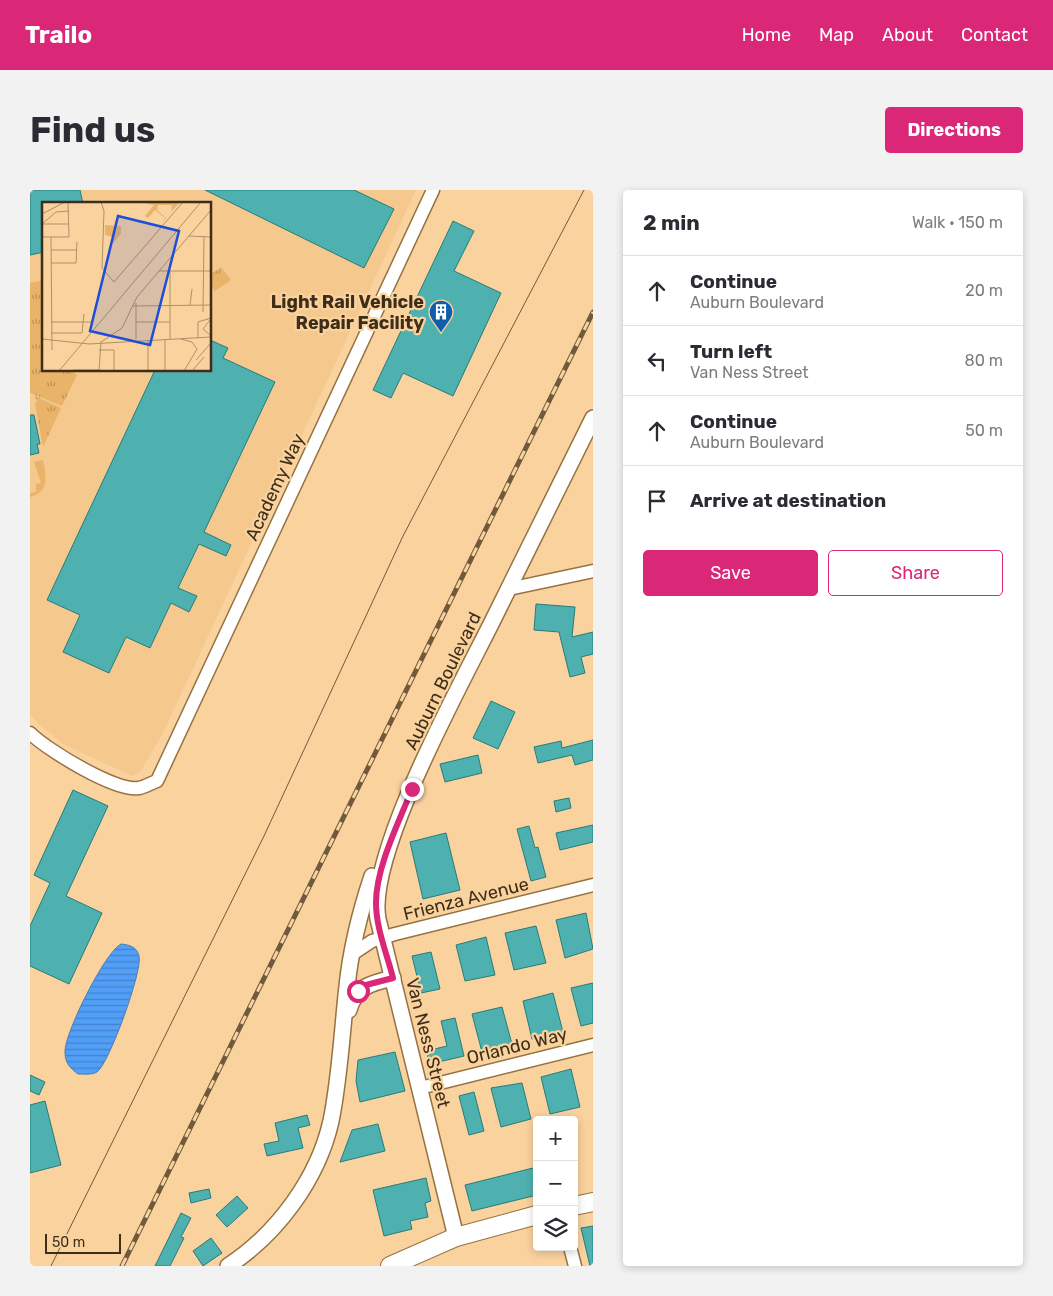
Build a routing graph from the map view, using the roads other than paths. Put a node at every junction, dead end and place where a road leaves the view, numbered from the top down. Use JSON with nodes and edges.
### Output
{"nodes":[{"id":1,"x":433,"y":190,"type":"edge"},
{"id":2,"x":593,"y":418,"type":"edge"},
{"id":3,"x":593,"y":571,"type":"edge"},
{"id":4,"x":509,"y":589,"type":"junction"},
{"id":5,"x":30,"y":733,"type":"edge"},
{"id":6,"x":386,"y":857,"type":"junction"},
{"id":7,"x":593,"y":886,"type":"edge"},
{"id":8,"x":383,"y":938,"type":"junction"},
{"id":9,"x":351,"y":955,"type":"junction"},
{"id":10,"x":393,"y":978,"type":"junction"},
{"id":11,"x":345,"y":1026,"type":"junction"},
{"id":12,"x":593,"y":1045,"type":"edge"},
{"id":13,"x":420,"y":1088,"type":"junction"},
{"id":14,"x":593,"y":1202,"type":"edge"},
{"id":15,"x":578,"y":1205,"type":"edge"},
{"id":16,"x":533,"y":1216,"type":"edge"},
{"id":17,"x":456,"y":1237,"type":"junction"},
{"id":18,"x":571,"y":1251,"type":"edge"},
{"id":19,"x":228,"y":1266,"type":"edge"},
{"id":20,"x":390,"y":1266,"type":"edge"},
{"id":21,"x":575,"y":1266,"type":"edge"}],
"edges":[{"from":1,"to":5,"type":"street","name":"Academy Way"},
{"from":2,"to":4,"type":"street","name":"Auburn Boulevard"},
{"from":3,"to":4,"type":"street"},
{"from":4,"to":6,"type":"street","name":"Auburn Boulevard"},
{"from":6,"to":8,"type":"street","name":"Van Ness Street"},
{"from":6,"to":9,"type":"street","name":"Auburn Boulevard"},
{"from":7,"to":8,"type":"street","name":"Frienza Avenue"},
{"from":8,"to":9,"type":"street","name":"Frienza Avenue"},
{"from":8,"to":10,"type":"street","name":"Van Ness Street"},
{"from":9,"to":11,"type":"street","name":"Auburn Boulevard"},
{"from":10,"to":11,"type":"street","name":"Auburn Boulevard"},
{"from":10,"to":13,"type":"street","name":"Van Ness Street"},
{"from":11,"to":19,"type":"street","name":"Auburn Boulevard"},
{"from":12,"to":13,"type":"street","name":"Orlando Way"},
{"from":13,"to":17,"type":"street","name":"Van Ness Street"},
{"from":14,"to":15,"type":"main road"},
{"from":16,"to":17,"type":"main road"},
{"from":17,"to":20,"type":"main road"},
{"from":18,"to":21,"type":"street"}]}
